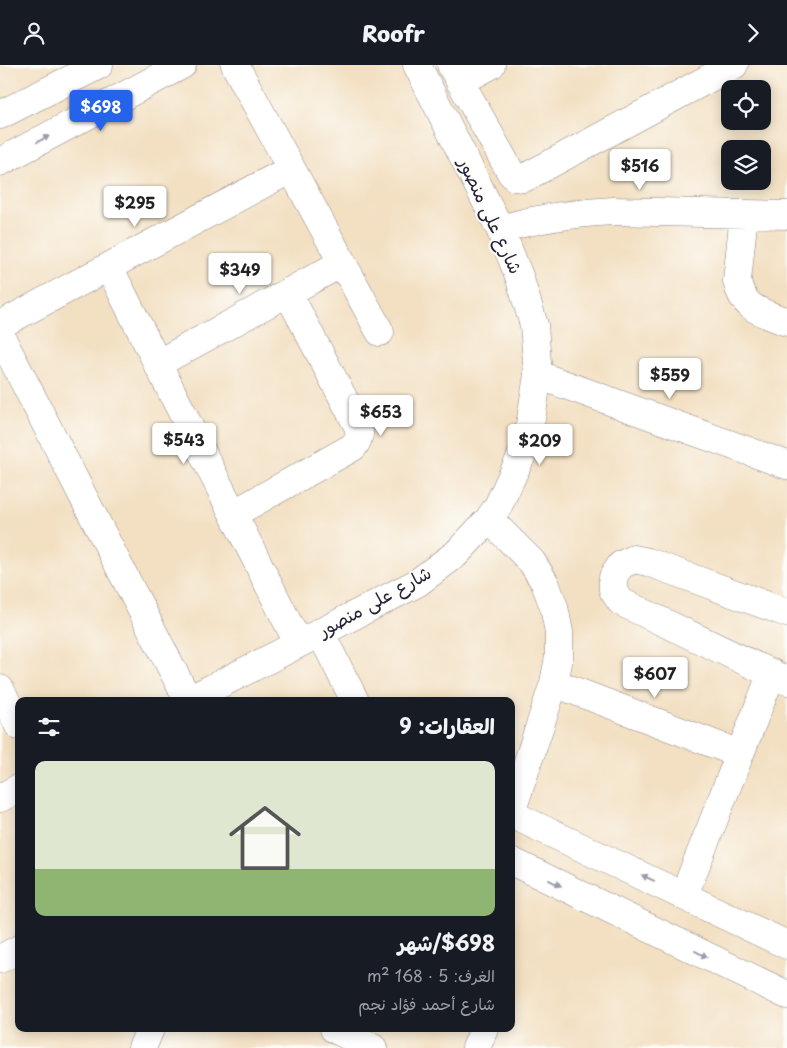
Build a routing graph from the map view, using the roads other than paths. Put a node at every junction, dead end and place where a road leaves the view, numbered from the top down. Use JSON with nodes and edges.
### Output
{"nodes":[{"id":1,"x":99,"y":65,"type":"edge"},
{"id":2,"x":182,"y":65,"type":"edge"},
{"id":3,"x":234,"y":65,"type":"edge"},
{"id":4,"x":417,"y":65,"type":"edge"},
{"id":5,"x":491,"y":65,"type":"edge"},
{"id":6,"x":734,"y":65,"type":"edge"},
{"id":7,"x":456,"y":73,"type":"edge"},
{"id":8,"x":0,"y":115,"type":"edge"},
{"id":9,"x":0,"y":162,"type":"edge"},
{"id":10,"x":291,"y":169,"type":"junction"},
{"id":11,"x":744,"y":214,"type":"junction"},
{"id":12,"x":787,"y":215,"type":"edge"},
{"id":13,"x":500,"y":229,"type":"junction"},
{"id":14,"x":342,"y":263,"type":"junction"},
{"id":15,"x":108,"y":267,"type":"junction"},
{"id":16,"x":288,"y":293,"type":"junction"},
{"id":17,"x":787,"y":322,"type":"edge"},
{"id":18,"x":0,"y":325,"type":"edge"},
{"id":19,"x":380,"y":332,"type":"dead end"},
{"id":20,"x":0,"y":335,"type":"edge"},
{"id":21,"x":157,"y":364,"type":"junction"},
{"id":22,"x":538,"y":375,"type":"junction"},
{"id":23,"x":787,"y":465,"type":"edge"},
{"id":24,"x":233,"y":514,"type":"junction"},
{"id":25,"x":489,"y":519,"type":"junction"},
{"id":26,"x":787,"y":613,"type":"edge"},
{"id":27,"x":309,"y":637,"type":"junction"},
{"id":28,"x":780,"y":677,"type":"edge"},
{"id":29,"x":554,"y":683,"type":"junction"},
{"id":30,"x":0,"y":689,"type":"edge"},
{"id":31,"x":185,"y":697,"type":"edge"},
{"id":32,"x":195,"y":697,"type":"edge"},
{"id":33,"x":352,"y":697,"type":"edge"},
{"id":34,"x":15,"y":718,"type":"edge"},
{"id":35,"x":740,"y":754,"type":"junction"},
{"id":36,"x":15,"y":790,"type":"edge"},
{"id":37,"x":0,"y":798,"type":"edge"},
{"id":38,"x":515,"y":802,"type":"edge"},
{"id":39,"x":515,"y":816,"type":"edge"},
{"id":40,"x":515,"y":863,"type":"edge"},
{"id":41,"x":684,"y":895,"type":"junction"},
{"id":42,"x":787,"y":945,"type":"edge"},
{"id":43,"x":787,"y":995,"type":"edge"},
{"id":44,"x":149,"y":1032,"type":"edge"},
{"id":45,"x":338,"y":1032,"type":"edge"},
{"id":46,"x":483,"y":1032,"type":"edge"},
{"id":47,"x":142,"y":1048,"type":"edge"},
{"id":48,"x":374,"y":1048,"type":"edge"},
{"id":49,"x":476,"y":1048,"type":"edge"}],
"edges":[{"from":1,"to":8,"type":"street"},
{"from":9,"to":2,"type":"street","one_way":true},
{"from":3,"to":10,"type":"street"},
{"from":4,"to":13,"type":"street","name":"شارع على منصور"},
{"from":5,"to":7,"type":"street"},
{"from":6,"to":7,"type":"street"},
{"from":10,"to":14,"type":"street"},
{"from":10,"to":15,"type":"street"},
{"from":11,"to":12,"type":"street"},
{"from":11,"to":13,"type":"street"},
{"from":11,"to":17,"type":"street"},
{"from":13,"to":22,"type":"street","name":"شارع على منصور"},
{"from":14,"to":16,"type":"street"},
{"from":14,"to":19,"type":"street"},
{"from":15,"to":18,"type":"street"},
{"from":15,"to":21,"type":"street"},
{"from":16,"to":21,"type":"street"},
{"from":16,"to":24,"type":"street"},
{"from":20,"to":31,"type":"street"},
{"from":21,"to":24,"type":"street"},
{"from":22,"to":23,"type":"street"},
{"from":22,"to":25,"type":"street","name":"شارع على منصور"},
{"from":24,"to":27,"type":"street"},
{"from":25,"to":27,"type":"street","name":"شارع على منصور"},
{"from":25,"to":29,"type":"street"},
{"from":26,"to":28,"type":"street"},
{"from":27,"to":32,"type":"street","name":"شارع على منصور"},
{"from":27,"to":33,"type":"street"},
{"from":28,"to":35,"type":"street"},
{"from":29,"to":35,"type":"street"},
{"from":29,"to":38,"type":"street"},
{"from":30,"to":34,"type":"street"},
{"from":35,"to":41,"type":"street"},
{"from":36,"to":37,"type":"street"},
{"from":41,"to":39,"type":"street","one_way":true},
{"from":40,"to":43,"type":"street","one_way":true},
{"from":41,"to":42,"type":"street"},
{"from":44,"to":47,"type":"street"},
{"from":45,"to":48,"type":"street"},
{"from":46,"to":49,"type":"street"}]}
